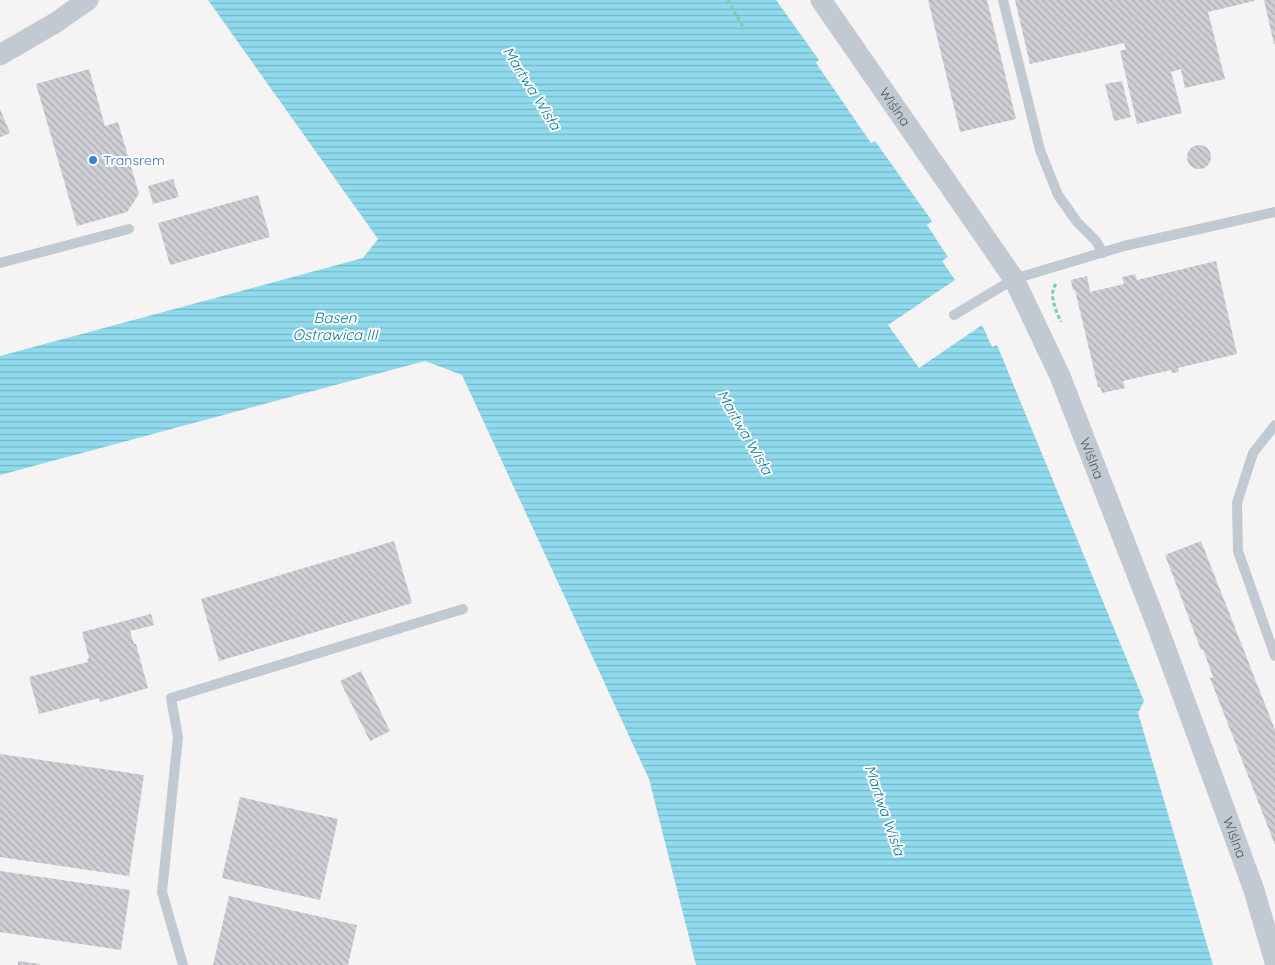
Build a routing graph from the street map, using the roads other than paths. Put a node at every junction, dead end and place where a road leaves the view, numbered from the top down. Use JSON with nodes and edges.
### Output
{"nodes":[{"id":1,"x":88,"y":0,"type":"edge"},
{"id":2,"x":821,"y":0,"type":"edge"},
{"id":3,"x":1002,"y":0,"type":"edge"},
{"id":4,"x":1,"y":52,"type":"edge"},
{"id":5,"x":1273,"y":213,"type":"edge"},
{"id":6,"x":1275,"y":225,"type":"edge"},
{"id":7,"x":129,"y":229,"type":"dead end"},
{"id":8,"x":1103,"y":253,"type":"junction"},
{"id":9,"x":0,"y":263,"type":"edge"},
{"id":10,"x":1014,"y":279,"type":"junction"},
{"id":11,"x":954,"y":315,"type":"dead end"},
{"id":12,"x":1275,"y":425,"type":"edge"},
{"id":13,"x":463,"y":609,"type":"dead end"},
{"id":14,"x":1275,"y":656,"type":"edge"},
{"id":15,"x":1275,"y":962,"type":"edge"},
{"id":16,"x":182,"y":965,"type":"edge"}],
"edges":[{"from":1,"to":4,"type":"street"},
{"from":2,"to":10,"type":"street","name":"Wiślna"},
{"from":3,"to":8,"type":"lane"},
{"from":5,"to":6,"type":"lane"},
{"from":5,"to":8,"type":"lane"},
{"from":7,"to":9,"type":"lane"},
{"from":8,"to":10,"type":"lane"},
{"from":10,"to":11,"type":"lane"},
{"from":10,"to":15,"type":"street","name":"Wiślna"},
{"from":12,"to":14,"type":"lane"},
{"from":13,"to":16,"type":"lane"}]}
